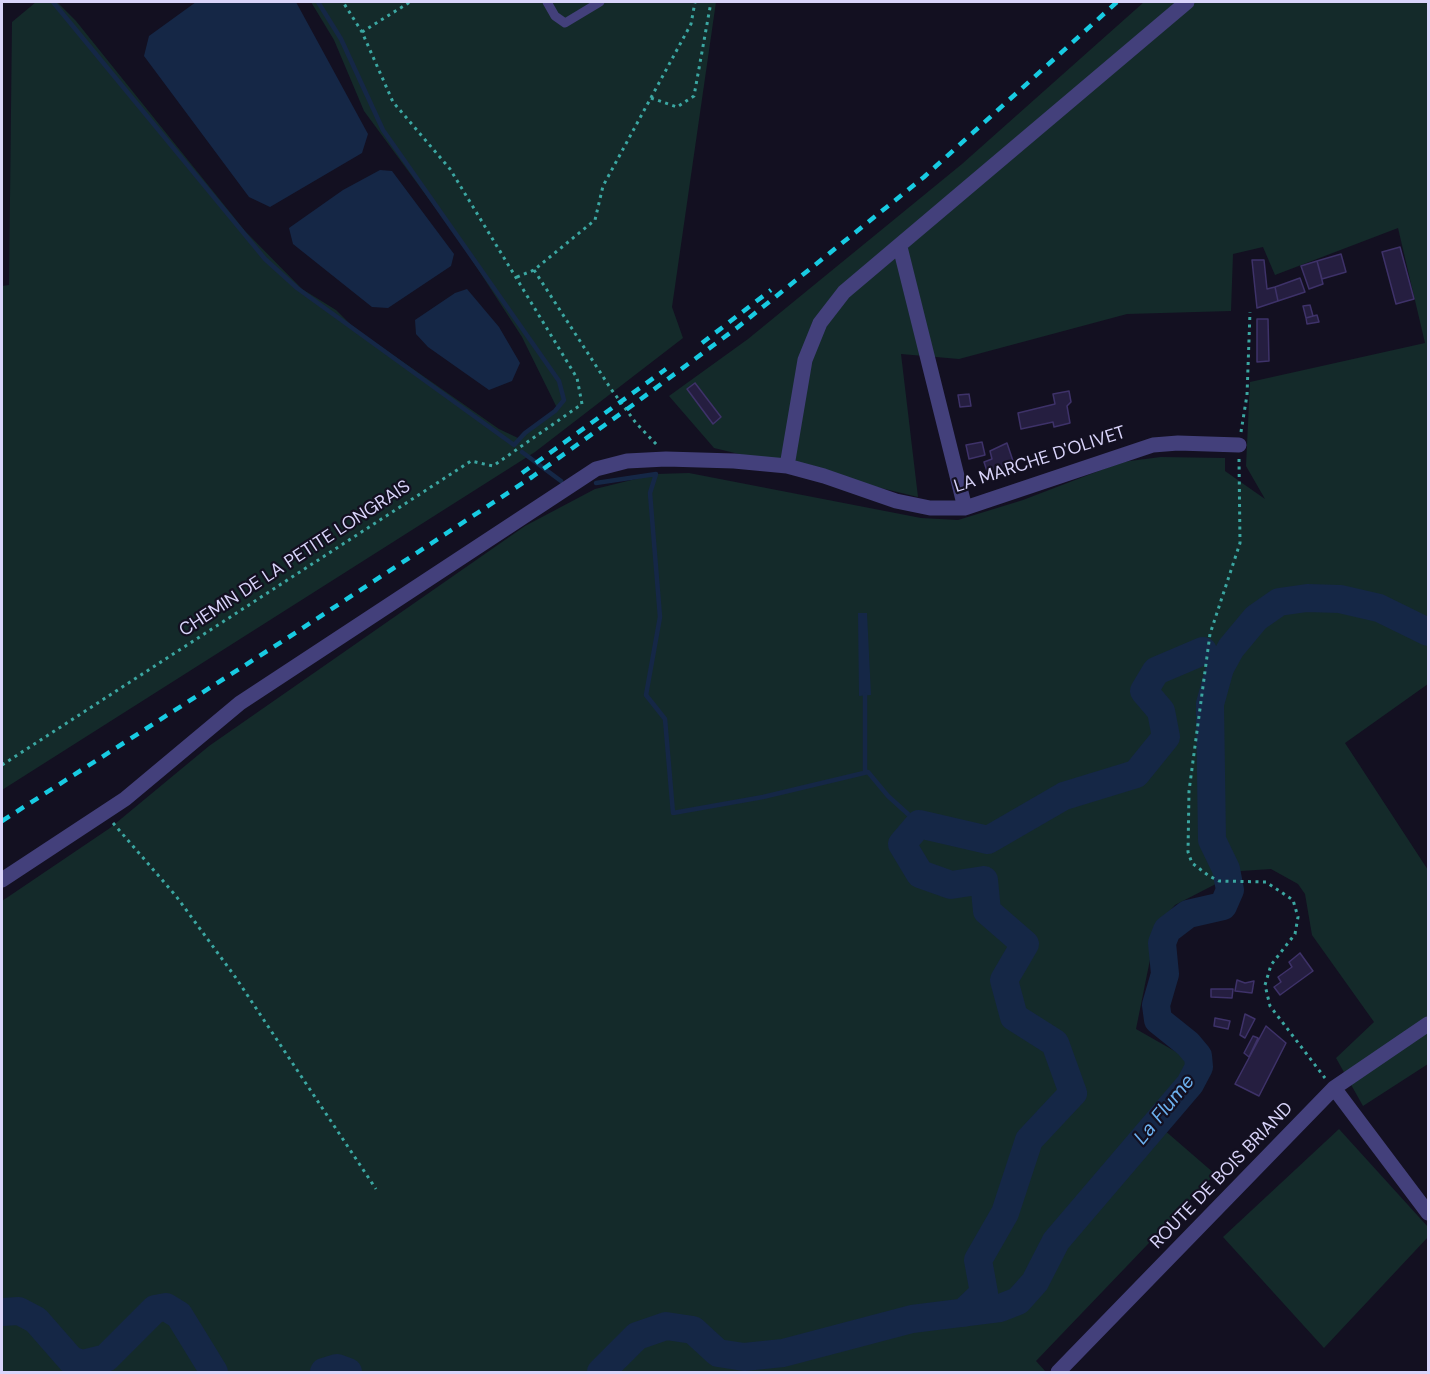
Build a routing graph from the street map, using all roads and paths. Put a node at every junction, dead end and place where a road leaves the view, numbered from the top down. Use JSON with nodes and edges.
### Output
{"nodes":[{"id":1,"x":343,"y":2,"type":"edge"},
{"id":2,"x":410,"y":2,"type":"edge"},
{"id":3,"x":548,"y":2,"type":"edge"},
{"id":4,"x":600,"y":2,"type":"edge"},
{"id":5,"x":694,"y":2,"type":"edge"},
{"id":6,"x":711,"y":2,"type":"edge"},
{"id":7,"x":1187,"y":2,"type":"edge"},
{"id":8,"x":362,"y":32,"type":"junction"},
{"id":9,"x":651,"y":98,"type":"junction"},
{"id":10,"x":900,"y":247,"type":"junction"},
{"id":11,"x":534,"y":270,"type":"junction"},
{"id":12,"x":518,"y":277,"type":"junction"},
{"id":13,"x":1250,"y":312,"type":"dead end"},
{"id":14,"x":1239,"y":445,"type":"junction"},
{"id":15,"x":666,"y":459,"type":"junction"},
{"id":16,"x":787,"y":466,"type":"junction"},
{"id":17,"x":965,"y":508,"type":"junction"},
{"id":18,"x":2,"y":765,"type":"edge"},
{"id":19,"x":105,"y":812,"type":"junction"},
{"id":20,"x":2,"y":880,"type":"edge"},
{"id":21,"x":1428,"y":1024,"type":"edge"},
{"id":22,"x":1334,"y":1088,"type":"junction"},
{"id":23,"x":376,"y":1189,"type":"dead end"},
{"id":24,"x":1428,"y":1213,"type":"edge"},
{"id":25,"x":1058,"y":1372,"type":"edge"}],
"edges":[{"from":1,"to":8,"type":"path"},
{"from":2,"to":8,"type":"path"},
{"from":3,"to":4,"type":"lane"},
{"from":5,"to":9,"type":"path"},
{"from":6,"to":9,"type":"path"},
{"from":7,"to":10,"type":"street"},
{"from":8,"to":12,"type":"path"},
{"from":9,"to":11,"type":"path"},
{"from":10,"to":16,"type":"street"},
{"from":10,"to":17,"type":"street"},
{"from":11,"to":12,"type":"path"},
{"from":11,"to":15,"type":"path"},
{"from":12,"to":18,"type":"path","name":"CHEMIN DE LA PETITE LONGRAIS"},
{"from":13,"to":14,"type":"path"},
{"from":14,"to":17,"type":"street","name":"LA MARCHE D'OLIVET"},
{"from":14,"to":22,"type":"path"},
{"from":15,"to":16,"type":"street","name":"LA MARCHE D'OLIVET"},
{"from":15,"to":19,"type":"street","name":"LA MARCHE D'OLIVET"},
{"from":16,"to":17,"type":"street","name":"LA MARCHE D'OLIVET"},
{"from":19,"to":20,"type":"street","name":"LA MARCHE D'OLIVET"},
{"from":19,"to":23,"type":"path"},
{"from":21,"to":22,"type":"street","name":"ROUTE DE BOIS BRIAND"},
{"from":22,"to":24,"type":"street"},
{"from":22,"to":25,"type":"street","name":"ROUTE DE BOIS BRIAND"}]}
